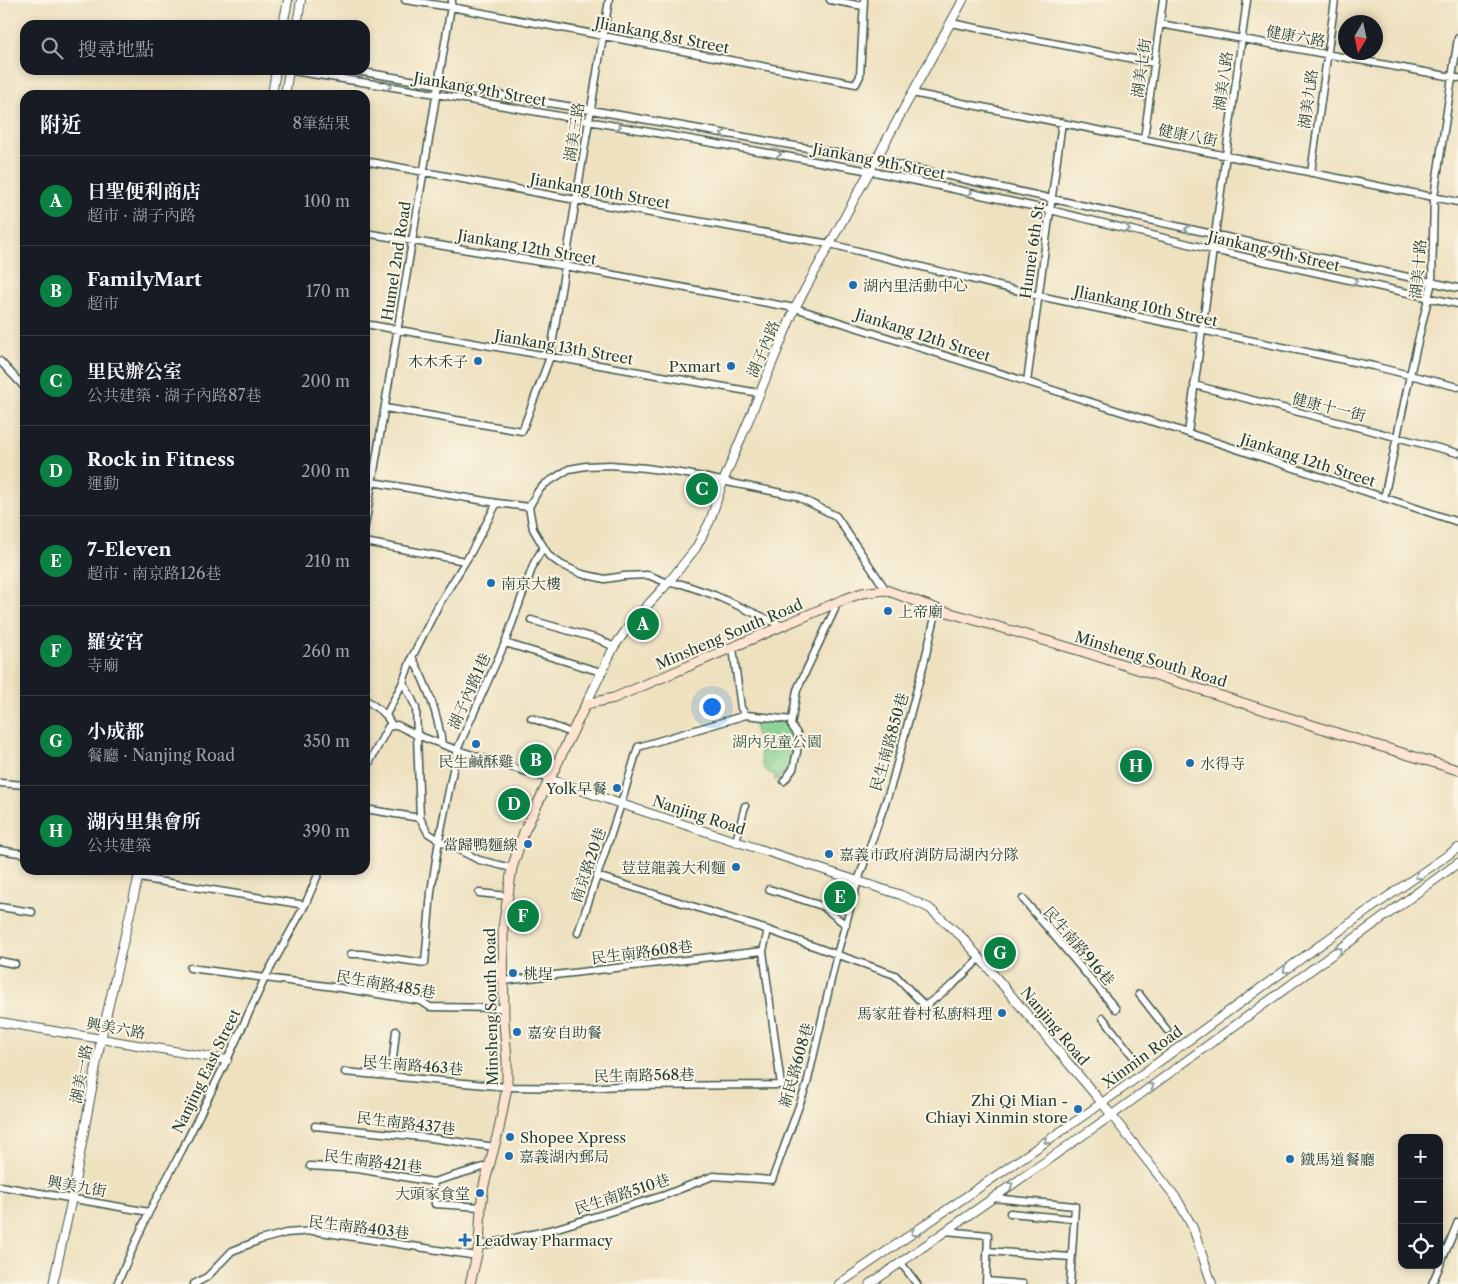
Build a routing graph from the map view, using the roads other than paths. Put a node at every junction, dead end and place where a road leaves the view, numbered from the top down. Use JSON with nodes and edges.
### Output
{"nodes":[{"id":1,"x":288,"y":0,"type":"edge"},
{"id":2,"x":301,"y":0,"type":"edge"},
{"id":3,"x":405,"y":0,"type":"edge"},
{"id":4,"x":609,"y":0,"type":"edge"},
{"id":5,"x":830,"y":0,"type":"edge"},
{"id":6,"x":963,"y":0,"type":"edge"},
{"id":7,"x":1163,"y":0,"type":"edge"},
{"id":8,"x":1247,"y":0,"type":"edge"},
{"id":9,"x":1335,"y":0,"type":"edge"},
{"id":10,"x":863,"y":3,"type":"edge"},
{"id":11,"x":451,"y":4,"type":"edge"},
{"id":12,"x":284,"y":20,"type":"edge"},
{"id":13,"x":298,"y":20,"type":"edge"},
{"id":14,"x":951,"y":22,"type":"junction"},
{"id":15,"x":1160,"y":24,"type":"junction"},
{"id":16,"x":603,"y":36,"type":"junction"},
{"id":17,"x":1458,"y":38,"type":"edge"},
{"id":18,"x":1242,"y":39,"type":"junction"},
{"id":19,"x":1327,"y":54,"type":"junction"},
{"id":20,"x":1154,"y":63,"type":"junction"},
{"id":21,"x":370,"y":73,"type":"edge"},
{"id":22,"x":275,"y":75,"type":"edge"},
{"id":23,"x":287,"y":75,"type":"edge"},
{"id":24,"x":319,"y":75,"type":"edge"},
{"id":25,"x":1455,"y":78,"type":"edge"},
{"id":26,"x":438,"y":84,"type":"junction"},
{"id":27,"x":273,"y":90,"type":"edge"},
{"id":28,"x":286,"y":90,"type":"edge"},
{"id":29,"x":912,"y":93,"type":"junction"},
{"id":30,"x":436,"y":94,"type":"junction"},
{"id":31,"x":591,"y":110,"type":"junction"},
{"id":32,"x":589,"y":121,"type":"junction"},
{"id":33,"x":1062,"y":122,"type":"junction"},
{"id":34,"x":1144,"y":139,"type":"junction"},
{"id":35,"x":1226,"y":155,"type":"junction"},
{"id":36,"x":876,"y":160,"type":"junction"},
{"id":37,"x":370,"y":162,"type":"edge"},
{"id":38,"x":424,"y":171,"type":"junction"},
{"id":39,"x":870,"y":171,"type":"junction"},
{"id":40,"x":1311,"y":173,"type":"junction"},
{"id":41,"x":1434,"y":197,"type":"junction"},
{"id":42,"x":1052,"y":199,"type":"junction"},
{"id":43,"x":576,"y":200,"type":"junction"},
{"id":44,"x":1458,"y":202,"type":"edge"},
{"id":45,"x":1050,"y":210,"type":"junction"},
{"id":46,"x":370,"y":234,"type":"edge"},
{"id":47,"x":1215,"y":235,"type":"junction"},
{"id":48,"x":412,"y":240,"type":"junction"},
{"id":49,"x":830,"y":244,"type":"junction"},
{"id":50,"x":1213,"y":250,"type":"junction"},
{"id":51,"x":565,"y":266,"type":"junction"},
{"id":52,"x":1432,"y":282,"type":"junction"},
{"id":53,"x":1458,"y":288,"type":"edge"},
{"id":54,"x":1039,"y":296,"type":"junction"},
{"id":55,"x":1429,"y":298,"type":"junction"},
{"id":56,"x":1458,"y":304,"type":"edge"},
{"id":57,"x":795,"y":308,"type":"junction"},
{"id":58,"x":370,"y":325,"type":"edge"},
{"id":59,"x":398,"y":330,"type":"junction"},
{"id":60,"x":1202,"y":330,"type":"junction"},
{"id":61,"x":550,"y":357,"type":"junction"},
{"id":62,"x":0,"y":361,"type":"edge"},
{"id":63,"x":1410,"y":375,"type":"junction"},
{"id":64,"x":1027,"y":382,"type":"junction"},
{"id":65,"x":20,"y":383,"type":"edge"},
{"id":66,"x":1194,"y":385,"type":"junction"},
{"id":67,"x":1458,"y":387,"type":"edge"},
{"id":68,"x":759,"y":394,"type":"junction"},
{"id":69,"x":385,"y":408,"type":"junction"},
{"id":70,"x":1188,"y":433,"type":"junction"},
{"id":71,"x":1397,"y":437,"type":"junction"},
{"id":72,"x":1458,"y":453,"type":"edge"},
{"id":73,"x":372,"y":482,"type":"junction"},
{"id":74,"x":723,"y":482,"type":"junction"},
{"id":75,"x":370,"y":495,"type":"edge"},
{"id":76,"x":1384,"y":498,"type":"junction"},
{"id":77,"x":497,"y":503,"type":"junction"},
{"id":78,"x":529,"y":507,"type":"junction"},
{"id":79,"x":1458,"y":522,"type":"edge"},
{"id":80,"x":370,"y":543,"type":"edge"},
{"id":81,"x":543,"y":548,"type":"junction"},
{"id":82,"x":465,"y":561,"type":"junction"},
{"id":83,"x":668,"y":583,"type":"junction"},
{"id":84,"x":886,"y":590,"type":"junction"},
{"id":85,"x":834,"y":604,"type":"junction"},
{"id":86,"x":937,"y":609,"type":"junction"},
{"id":87,"x":530,"y":620,"type":"dead end"},
{"id":88,"x":782,"y":626,"type":"junction"},
{"id":89,"x":505,"y":643,"type":"junction"},
{"id":90,"x":614,"y":647,"type":"junction"},
{"id":91,"x":733,"y":648,"type":"junction"},
{"id":92,"x":412,"y":657,"type":"junction"},
{"id":93,"x":602,"y":672,"type":"junction"},
{"id":94,"x":403,"y":682,"type":"junction"},
{"id":95,"x":370,"y":703,"type":"edge"},
{"id":96,"x":586,"y":704,"type":"junction"},
{"id":97,"x":386,"y":715,"type":"junction"},
{"id":98,"x":746,"y":715,"type":"junction"},
{"id":99,"x":531,"y":718,"type":"dead end"},
{"id":100,"x":792,"y":720,"type":"junction"},
{"id":101,"x":392,"y":726,"type":"junction"},
{"id":102,"x":572,"y":733,"type":"junction"},
{"id":103,"x":417,"y":735,"type":"junction"},
{"id":104,"x":442,"y":744,"type":"junction"},
{"id":105,"x":457,"y":750,"type":"junction"},
{"id":106,"x":370,"y":761,"type":"edge"},
{"id":107,"x":1458,"y":770,"type":"edge"},
{"id":108,"x":549,"y":779,"type":"junction"},
{"id":109,"x":784,"y":781,"type":"dead end"},
{"id":110,"x":0,"y":783,"type":"edge"},
{"id":111,"x":20,"y":785,"type":"edge"},
{"id":112,"x":621,"y":804,"type":"junction"},
{"id":113,"x":745,"y":806,"type":"dead end"},
{"id":114,"x":370,"y":810,"type":"edge"},
{"id":115,"x":420,"y":818,"type":"junction"},
{"id":116,"x":440,"y":840,"type":"junction"},
{"id":117,"x":736,"y":841,"type":"junction"},
{"id":118,"x":1458,"y":848,"type":"edge"},
{"id":119,"x":0,"y":850,"type":"edge"},
{"id":120,"x":20,"y":853,"type":"edge"},
{"id":121,"x":1458,"y":863,"type":"edge"},
{"id":122,"x":512,"y":868,"type":"junction"},
{"id":123,"x":140,"y":875,"type":"edge"},
{"id":124,"x":145,"y":875,"type":"edge"},
{"id":125,"x":318,"y":875,"type":"edge"},
{"id":126,"x":597,"y":876,"type":"junction"},
{"id":127,"x":858,"y":881,"type":"junction"},
{"id":128,"x":769,"y":889,"type":"dead end"},
{"id":129,"x":479,"y":893,"type":"dead end"},
{"id":130,"x":508,"y":896,"type":"junction"},
{"id":131,"x":1023,"y":899,"type":"dead end"},
{"id":132,"x":305,"y":905,"type":"junction"},
{"id":133,"x":0,"y":906,"type":"edge"},
{"id":134,"x":32,"y":912,"type":"dead end"},
{"id":135,"x":846,"y":924,"type":"junction"},
{"id":136,"x":768,"y":930,"type":"junction"},
{"id":137,"x":578,"y":933,"type":"dead end"},
{"id":138,"x":763,"y":951,"type":"junction"},
{"id":139,"x":350,"y":954,"type":"dead end"},
{"id":140,"x":838,"y":954,"type":"junction"},
{"id":141,"x":980,"y":958,"type":"junction"},
{"id":142,"x":0,"y":961,"type":"edge"},
{"id":143,"x":15,"y":964,"type":"dead end"},
{"id":144,"x":190,"y":968,"type":"dead end"},
{"id":145,"x":265,"y":978,"type":"junction"},
{"id":146,"x":503,"y":981,"type":"junction"},
{"id":147,"x":1139,"y":994,"type":"dead end"},
{"id":148,"x":504,"y":1008,"type":"junction"},
{"id":149,"x":1116,"y":1009,"type":"dead end"},
{"id":150,"x":1103,"y":1018,"type":"dead end"},
{"id":151,"x":0,"y":1022,"type":"edge"},
{"id":152,"x":1167,"y":1030,"type":"dead end"},
{"id":153,"x":396,"y":1031,"type":"dead end"},
{"id":154,"x":101,"y":1039,"type":"junction"},
{"id":155,"x":1132,"y":1055,"type":"dead end"},
{"id":156,"x":227,"y":1060,"type":"junction"},
{"id":157,"x":345,"y":1072,"type":"dead end"},
{"id":158,"x":391,"y":1076,"type":"junction"},
{"id":159,"x":507,"y":1087,"type":"junction"},
{"id":160,"x":1102,"y":1103,"type":"junction"},
{"id":161,"x":1112,"y":1115,"type":"junction"},
{"id":162,"x":314,"y":1126,"type":"dead end"},
{"id":163,"x":494,"y":1147,"type":"junction"},
{"id":164,"x":490,"y":1165,"type":"junction"},
{"id":165,"x":310,"y":1166,"type":"dead end"},
{"id":166,"x":772,"y":1180,"type":"joint"},
{"id":167,"x":433,"y":1182,"type":"junction"},
{"id":168,"x":0,"y":1186,"type":"edge"},
{"id":169,"x":72,"y":1198,"type":"junction"},
{"id":170,"x":993,"y":1198,"type":"junction"},
{"id":171,"x":481,"y":1207,"type":"junction"},
{"id":172,"x":149,"y":1212,"type":"junction"},
{"id":173,"x":1010,"y":1213,"type":"dead end"},
{"id":174,"x":1074,"y":1219,"type":"junction"},
{"id":175,"x":1458,"y":1222,"type":"edge"},
{"id":176,"x":945,"y":1231,"type":"junction"},
{"id":177,"x":479,"y":1246,"type":"junction"},
{"id":178,"x":987,"y":1251,"type":"junction"},
{"id":179,"x":477,"y":1256,"type":"junction"},
{"id":180,"x":1071,"y":1257,"type":"junction"},
{"id":181,"x":901,"y":1263,"type":"junction"},
{"id":182,"x":986,"y":1283,"type":"edge"},
{"id":183,"x":53,"y":1284,"type":"edge"},
{"id":184,"x":117,"y":1284,"type":"edge"},
{"id":185,"x":194,"y":1284,"type":"edge"},
{"id":186,"x":470,"y":1284,"type":"edge"},
{"id":187,"x":839,"y":1284,"type":"edge"},
{"id":188,"x":870,"y":1284,"type":"edge"},
{"id":189,"x":917,"y":1284,"type":"edge"},
{"id":190,"x":1023,"y":1284,"type":"edge"},
{"id":191,"x":1070,"y":1284,"type":"edge"},
{"id":192,"x":1212,"y":1284,"type":"edge"},
{"id":193,"x":1432,"y":1284,"type":"edge"}],
"edges":[{"from":1,"to":12,"type":"street"},
{"from":2,"to":13,"type":"street"},
{"from":3,"to":11,"type":"street","name":"Jliankang 8st Street"},
{"from":4,"to":16,"type":"street","name":"湖美三路"},
{"from":5,"to":10,"type":"street"},
{"from":6,"to":14,"type":"street","name":"湖子內路"},
{"from":7,"to":15,"type":"street","name":"湖美七街"},
{"from":8,"to":18,"type":"street","name":"湖美八路"},
{"from":9,"to":19,"type":"street","name":"湖美九路"},
{"from":10,"to":16,"type":"street","name":"Jliankang 8st Street"},
{"from":11,"to":16,"type":"street","name":"Jliankang 8st Street"},
{"from":11,"to":26,"type":"street","name":"Humel 2nd Road"},
{"from":14,"to":20,"type":"street"},
{"from":14,"to":29,"type":"street","name":"湖子內路"},
{"from":15,"to":18,"type":"street","name":"健康六路"},
{"from":15,"to":20,"type":"street","name":"湖美七街"},
{"from":16,"to":31,"type":"street","name":"湖美三路"},
{"from":17,"to":25,"type":"street","name":"湖美十路"},
{"from":18,"to":19,"type":"street","name":"健康六路"},
{"from":18,"to":35,"type":"street","name":"湖美八路"},
{"from":19,"to":25,"type":"street","name":"健康六路"},
{"from":19,"to":40,"type":"street","name":"湖美九路"},
{"from":20,"to":34,"type":"street","name":"湖美七街"},
{"from":21,"to":26,"type":"street","name":"Jiankang 9th Street"},
{"from":22,"to":27,"type":"street"},
{"from":23,"to":28,"type":"street"},
{"from":24,"to":30,"type":"street","name":"Jiankang 9th Street","one_way":true},
{"from":25,"to":41,"type":"street","name":"湖美十路"},
{"from":26,"to":30,"type":"street","name":"Humel 2nd Road"},
{"from":26,"to":31,"type":"street","name":"Jiankang 9th Street"},
{"from":29,"to":33,"type":"street","name":"健康八街"},
{"from":29,"to":36,"type":"street","name":"湖子內路"},
{"from":30,"to":32,"type":"street","name":"Jiankang 9th Street"},
{"from":30,"to":38,"type":"street","name":"Humel 2nd Road"},
{"from":31,"to":32,"type":"street","name":"湖美三路"},
{"from":36,"to":31,"type":"street","name":"Jiankang 9th Street","one_way":true},
{"from":32,"to":39,"type":"street","name":"Jiankang 9th Street","one_way":true},
{"from":32,"to":43,"type":"street","name":"湖美三路"},
{"from":33,"to":34,"type":"street","name":"健康八街"},
{"from":33,"to":42,"type":"street","name":"Humei 6th St."},
{"from":34,"to":35,"type":"street","name":"健康八街"},
{"from":35,"to":40,"type":"street","name":"健康八街"},
{"from":35,"to":47,"type":"street","name":"湖美八路"},
{"from":36,"to":39,"type":"street","name":"湖子內路"},
{"from":36,"to":42,"type":"street","name":"Jiankang 9th Street"},
{"from":37,"to":38,"type":"street","name":"Jiankang 10th Street"},
{"from":38,"to":43,"type":"street","name":"Jiankang 10th Street"},
{"from":38,"to":48,"type":"street","name":"Humel 2nd Road"},
{"from":39,"to":45,"type":"street","name":"Jiankang 9th Street","one_way":true},
{"from":39,"to":49,"type":"street","name":"湖子內路"},
{"from":40,"to":41,"type":"street","name":"健康八街"},
{"from":41,"to":44,"type":"street","name":"健康八街"},
{"from":41,"to":52,"type":"street","name":"湖美十路"},
{"from":42,"to":45,"type":"street","name":"Humei 6th St."},
{"from":47,"to":42,"type":"street","name":"Jiankang 9th Street","one_way":true},
{"from":43,"to":49,"type":"street","name":"Jiankang 10th Street"},
{"from":43,"to":51,"type":"street","name":"湖美三路"},
{"from":45,"to":50,"type":"street","name":"Jiankang 9th Street","one_way":true},
{"from":45,"to":54,"type":"street","name":"Humei 6th St."},
{"from":46,"to":48,"type":"street","name":"Jiankang 12th Street"},
{"from":47,"to":50,"type":"street","name":"湖美八路"},
{"from":47,"to":52,"type":"street","name":"Jiankang 9th Street"},
{"from":48,"to":51,"type":"street","name":"Jiankang 12th Street"},
{"from":48,"to":59,"type":"street","name":"Humel 2nd Road"},
{"from":49,"to":54,"type":"street","name":"Jliankang 10th Street"},
{"from":49,"to":57,"type":"street","name":"湖子內路"},
{"from":50,"to":55,"type":"street","name":"Jiankang 9th Street","one_way":true},
{"from":50,"to":60,"type":"street","name":"湖美八路"},
{"from":51,"to":57,"type":"street","name":"Jiankang 12th Street"},
{"from":51,"to":61,"type":"street","name":"湖美三路"},
{"from":52,"to":53,"type":"street","name":"Jiankang 9th Street"},
{"from":52,"to":55,"type":"street","name":"湖美十路"},
{"from":54,"to":60,"type":"street","name":"Jliankang 10th Street"},
{"from":54,"to":64,"type":"street","name":"Humei 6th St."},
{"from":55,"to":56,"type":"street","name":"Jiankang 9th Street"},
{"from":55,"to":63,"type":"street","name":"湖美十路"},
{"from":57,"to":64,"type":"street","name":"Jiankang 12th Street"},
{"from":57,"to":68,"type":"street","name":"湖子內路"},
{"from":58,"to":59,"type":"street","name":"Jiankang 13th Street"},
{"from":59,"to":61,"type":"street","name":"Jiankang 13th Street"},
{"from":59,"to":69,"type":"street","name":"Humel 2nd Road"},
{"from":60,"to":63,"type":"street","name":"Jliankang 10th Street"},
{"from":60,"to":66,"type":"street","name":"湖美八路"},
{"from":61,"to":68,"type":"street","name":"Jiankang 13th Street"},
{"from":61,"to":69,"type":"street","name":"湖美三路"},
{"from":62,"to":65,"type":"street"},
{"from":63,"to":67,"type":"street","name":"Jliankang 10th Street"},
{"from":63,"to":71,"type":"street","name":"湖美十路"},
{"from":64,"to":70,"type":"street","name":"Jiankang 12th Street"},
{"from":66,"to":70,"type":"street","name":"湖美八路"},
{"from":66,"to":71,"type":"street","name":"健康十一街"},
{"from":68,"to":74,"type":"street","name":"湖子內路"},
{"from":69,"to":73,"type":"street","name":"Humel 2nd Road"},
{"from":70,"to":76,"type":"street","name":"Jiankang 12th Street"},
{"from":71,"to":72,"type":"street","name":"健康十一街"},
{"from":71,"to":76,"type":"street","name":"湖美十路"},
{"from":73,"to":75,"type":"street","name":"Humel 2nd Road"},
{"from":73,"to":77,"type":"street"},
{"from":74,"to":78,"type":"street"},
{"from":74,"to":83,"type":"street","name":"湖子內路"},
{"from":74,"to":84,"type":"street"},
{"from":76,"to":79,"type":"street","name":"Jiankang 12th Street"},
{"from":77,"to":78,"type":"street"},
{"from":77,"to":82,"type":"street"},
{"from":78,"to":81,"type":"street"},
{"from":80,"to":82,"type":"street"},
{"from":81,"to":83,"type":"street"},
{"from":81,"to":89,"type":"street","name":"湖子內路1巷"},
{"from":82,"to":92,"type":"street"},
{"from":83,"to":88,"type":"street"},
{"from":83,"to":90,"type":"street","name":"湖子內路"},
{"from":84,"to":85,"type":"main road","name":"Minsheng South Road"},
{"from":84,"to":86,"type":"main road","name":"Minsheng South Road"},
{"from":85,"to":88,"type":"main road","name":"Minsheng South Road"},
{"from":85,"to":100,"type":"street"},
{"from":86,"to":107,"type":"main road","name":"Minsheng South Road"},
{"from":86,"to":127,"type":"street","name":"民生南路850巷"},
{"from":87,"to":90,"type":"street"},
{"from":88,"to":91,"type":"main road","name":"Minsheng South Road"},
{"from":89,"to":93,"type":"street","name":"湖子內路1巷"},
{"from":89,"to":105,"type":"street","name":"湖子內路1巷"},
{"from":90,"to":93,"type":"street","name":"湖子內路"},
{"from":91,"to":96,"type":"main road","name":"Minsheng South Road"},
{"from":91,"to":98,"type":"street"},
{"from":92,"to":94,"type":"street"},
{"from":92,"to":104,"type":"street"},
{"from":93,"to":96,"type":"street","name":"湖子內路"},
{"from":94,"to":97,"type":"street"},
{"from":94,"to":103,"type":"street"},
{"from":95,"to":97,"type":"street"},
{"from":96,"to":102,"type":"main road","name":"Minsheng South Road"},
{"from":97,"to":101,"type":"street"},
{"from":98,"to":100,"type":"street"},
{"from":98,"to":112,"type":"street","name":"南京路20巷"},
{"from":99,"to":102,"type":"street"},
{"from":100,"to":109,"type":"street"},
{"from":101,"to":103,"type":"street"},
{"from":101,"to":106,"type":"street"},
{"from":102,"to":108,"type":"main road","name":"Minsheng South Road"},
{"from":103,"to":104,"type":"street"},
{"from":103,"to":115,"type":"street"},
{"from":104,"to":105,"type":"street"},
{"from":105,"to":108,"type":"street"},
{"from":105,"to":116,"type":"street","name":"湖子內路1巷"},
{"from":108,"to":112,"type":"street","name":"Nanjing Road"},
{"from":108,"to":122,"type":"main road","name":"Minsheng South Road"},
{"from":110,"to":111,"type":"street"},
{"from":112,"to":117,"type":"street","name":"Nanjing Road"},
{"from":112,"to":126,"type":"street","name":"南京路20巷"},
{"from":113,"to":117,"type":"street"},
{"from":114,"to":115,"type":"street"},
{"from":115,"to":116,"type":"street"},
{"from":116,"to":122,"type":"street"},
{"from":116,"to":139,"type":"street","name":"湖子內路1巷"},
{"from":117,"to":127,"type":"street","name":"Nanjing Road"},
{"from":118,"to":160,"type":"street","name":"Xinmin Road","one_way":true},
{"from":119,"to":120,"type":"street"},
{"from":161,"to":121,"type":"street","name":"Xinmin Road","one_way":true},
{"from":122,"to":130,"type":"main road","name":"Minsheng South Road"},
{"from":123,"to":154,"type":"street","name":"湖美一路"},
{"from":124,"to":132,"type":"street"},
{"from":125,"to":132,"type":"street","name":"Nanjing East Street"},
{"from":126,"to":136,"type":"street"},
{"from":126,"to":137,"type":"street","name":"南京路20巷"},
{"from":127,"to":135,"type":"street","name":"民生南路850巷"},
{"from":127,"to":141,"type":"street","name":"Nanjing Road"},
{"from":128,"to":135,"type":"street"},
{"from":129,"to":130,"type":"street"},
{"from":130,"to":146,"type":"main road","name":"Minsheng South Road"},
{"from":131,"to":149,"type":"street","name":"民生南路916巷"},
{"from":132,"to":145,"type":"street","name":"Nanjing East Street"},
{"from":133,"to":134,"type":"street"},
{"from":135,"to":140,"type":"street","name":"新民路608巷"},
{"from":136,"to":138,"type":"street"},
{"from":136,"to":140,"type":"street"},
{"from":138,"to":146,"type":"street","name":"民生南路608巷"},
{"from":138,"to":159,"type":"street","name":"民生南路568巷"},
{"from":140,"to":141,"type":"street"},
{"from":140,"to":166,"type":"street","name":"新民路608巷"},
{"from":141,"to":160,"type":"street","name":"Nanjing Road"},
{"from":142,"to":143,"type":"street"},
{"from":144,"to":145,"type":"street","name":"民生南路485巷"},
{"from":145,"to":148,"type":"street","name":"民生南路485巷"},
{"from":145,"to":156,"type":"street","name":"Nanjing East Street"},
{"from":146,"to":148,"type":"main road","name":"Minsheng South Road"},
{"from":147,"to":152,"type":"street"},
{"from":148,"to":159,"type":"main road","name":"Minsheng South Road"},
{"from":150,"to":155,"type":"street"},
{"from":151,"to":154,"type":"street","name":"興美六路"},
{"from":153,"to":158,"type":"street"},
{"from":154,"to":156,"type":"street","name":"興美六路"},
{"from":154,"to":169,"type":"street","name":"湖美一路"},
{"from":156,"to":172,"type":"street","name":"Nanjing East Street"},
{"from":157,"to":158,"type":"street","name":"民生南路463巷"},
{"from":158,"to":159,"type":"street","name":"民生南路463巷"},
{"from":159,"to":163,"type":"main road","name":"Minsheng South Road"},
{"from":160,"to":161,"type":"street","name":"Nanjing Road"},
{"from":160,"to":187,"type":"street","name":"Xinmin Road","one_way":true},
{"from":170,"to":161,"type":"street","name":"Xinmin Road","one_way":true},
{"from":161,"to":192,"type":"street","name":"Nanjing Road"},
{"from":162,"to":163,"type":"street","name":"民生南路437巷"},
{"from":163,"to":164,"type":"main road","name":"Minsheng South Road"},
{"from":164,"to":167,"type":"street","name":"民生南路421巷"},
{"from":164,"to":171,"type":"main road","name":"Minsheng South Road"},
{"from":165,"to":167,"type":"street","name":"民生南路421巷"},
{"from":166,"to":177,"type":"street","name":"民生南路510巷"},
{"from":167,"to":171,"type":"street","name":"民生南路421巷"},
{"from":168,"to":169,"type":"street","name":"興美九街"},
{"from":169,"to":172,"type":"street","name":"興美九街"},
{"from":169,"to":183,"type":"street","name":"湖美一路"},
{"from":170,"to":174,"type":"street"},
{"from":170,"to":176,"type":"street","name":"Xinmin Road"},
{"from":171,"to":177,"type":"main road","name":"Minsheng South Road"},
{"from":172,"to":184,"type":"street","name":"Nanjing East Street"},
{"from":173,"to":174,"type":"street"},
{"from":174,"to":180,"type":"street"},
{"from":175,"to":193,"type":"street"},
{"from":176,"to":178,"type":"street"},
{"from":176,"to":181,"type":"street","name":"Xinmin Road"},
{"from":177,"to":179,"type":"main road","name":"Minsheng South Road"},
{"from":178,"to":180,"type":"street"},
{"from":178,"to":182,"type":"street"},
{"from":179,"to":185,"type":"street","name":"民生南路403巷"},
{"from":179,"to":186,"type":"main road","name":"Minsheng South Road"},
{"from":180,"to":191,"type":"street"},
{"from":181,"to":188,"type":"street","name":"Xinmin Road"},
{"from":181,"to":189,"type":"street"},
{"from":182,"to":190,"type":"street"}]}
